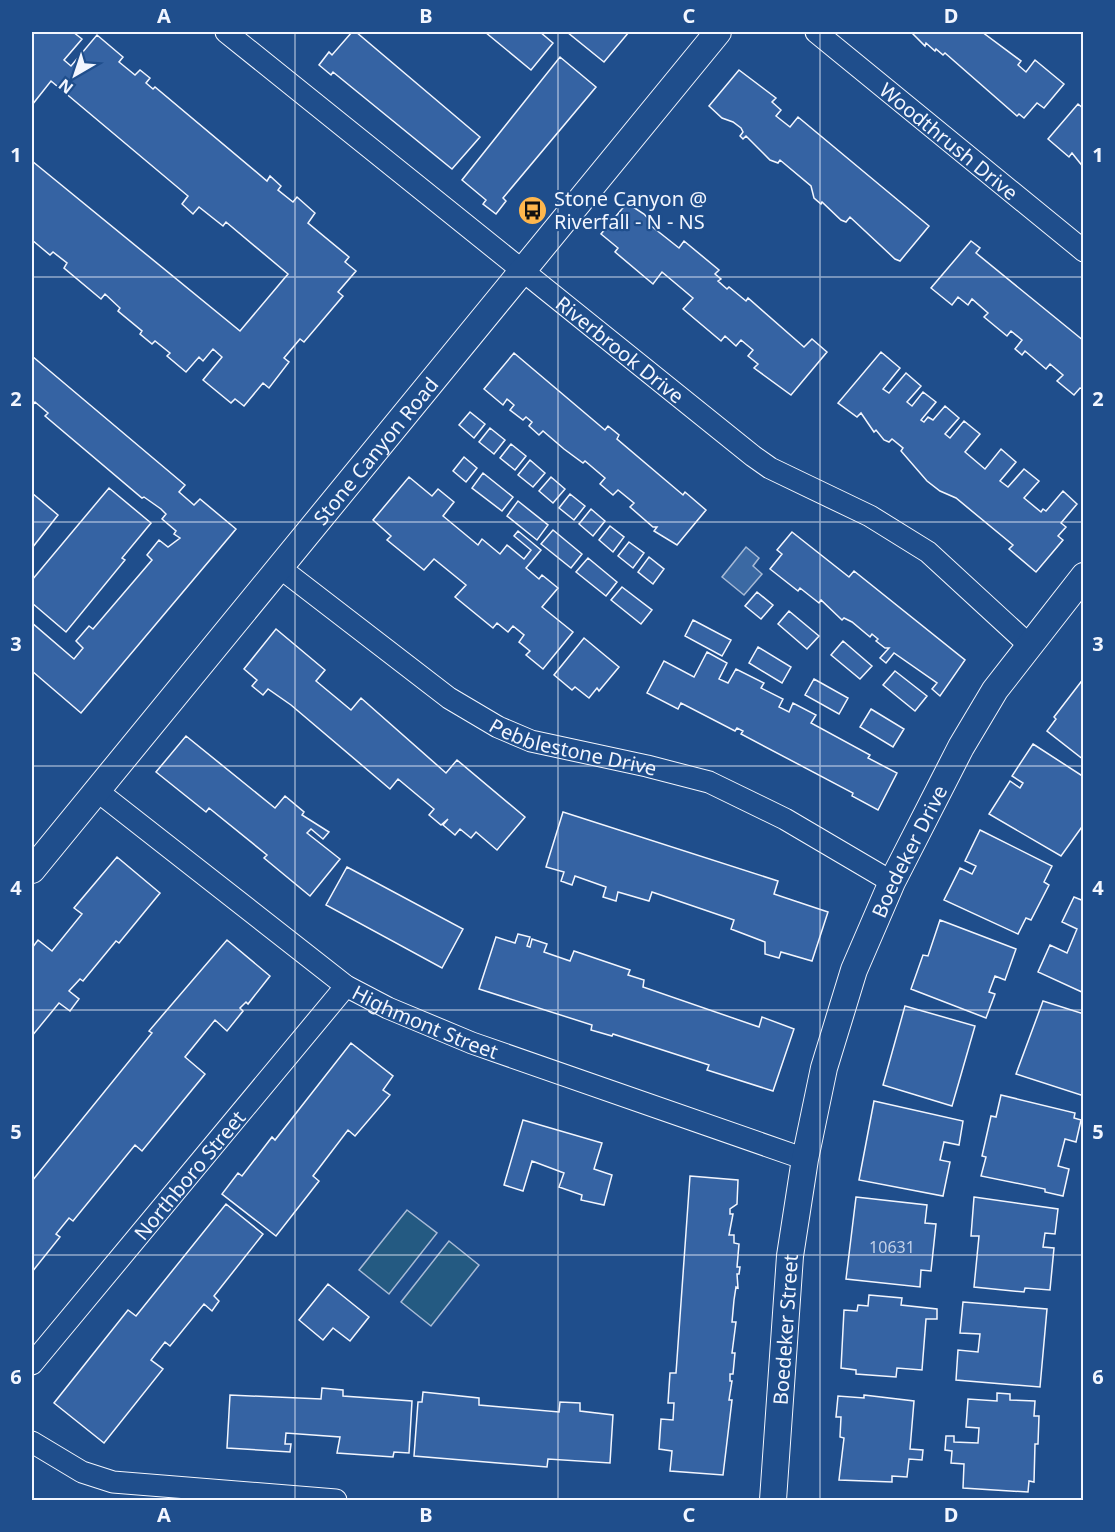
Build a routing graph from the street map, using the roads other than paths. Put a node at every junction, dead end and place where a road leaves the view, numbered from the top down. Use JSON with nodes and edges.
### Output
{"nodes":[{"id":1,"x":226,"y":32,"type":"edge"},
{"id":2,"x":718,"y":32,"type":"edge"},
{"id":3,"x":816,"y":32,"type":"edge"},
{"id":4,"x":1083,"y":251,"type":"edge"},
{"id":5,"x":524,"y":270,"type":"junction"},
{"id":6,"x":279,"y":567,"type":"junction"},
{"id":7,"x":1083,"y":576,"type":"edge"},
{"id":8,"x":1028,"y":644,"type":"junction"},
{"id":9,"x":96,"y":790,"type":"junction"},
{"id":10,"x":32,"y":870,"type":"edge"},
{"id":11,"x":892,"y":882,"type":"junction"},
{"id":12,"x":346,"y":986,"type":"junction"},
{"id":13,"x":805,"y":1159,"type":"junction"},
{"id":14,"x":32,"y":1364,"type":"edge"},
{"id":15,"x":32,"y":1442,"type":"edge"},
{"id":16,"x":336,"y":1500,"type":"edge"},
{"id":17,"x":773,"y":1500,"type":"edge"}],
"edges":[{"from":1,"to":5,"type":"street","name":"Riverbrook Drive"},
{"from":2,"to":5,"type":"street","name":"Stone Canyon Road"},
{"from":3,"to":4,"type":"street","name":"Woodthrush Drive"},
{"from":5,"to":6,"type":"street","name":"Stone Canyon Road"},
{"from":5,"to":8,"type":"street","name":"Riverbrook Drive"},
{"from":6,"to":9,"type":"street","name":"Stone Canyon Road"},
{"from":6,"to":11,"type":"street","name":"Pebblestone Drive"},
{"from":7,"to":8,"type":"street","name":"Boedeker Drive"},
{"from":8,"to":11,"type":"street","name":"Boedeker Drive"},
{"from":9,"to":10,"type":"street","name":"Stone Canyon Road"},
{"from":9,"to":12,"type":"street","name":"Highmont Street"},
{"from":11,"to":13,"type":"street","name":"Boedeker Drive"},
{"from":12,"to":13,"type":"street","name":"Highmont Street"},
{"from":12,"to":14,"type":"street","name":"Northboro Street"},
{"from":13,"to":17,"type":"street","name":"Boedeker Street"},
{"from":15,"to":16,"type":"street"}]}
